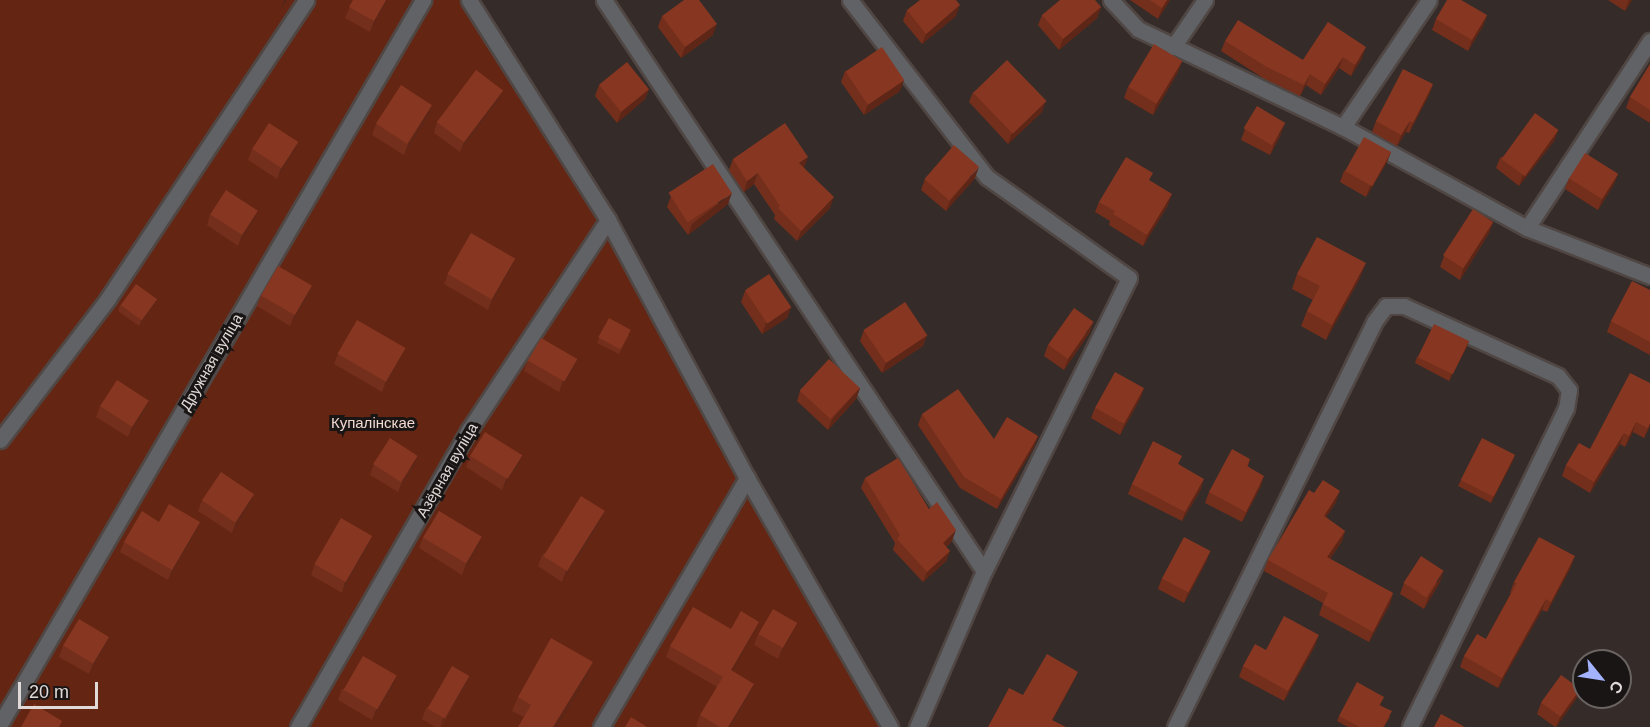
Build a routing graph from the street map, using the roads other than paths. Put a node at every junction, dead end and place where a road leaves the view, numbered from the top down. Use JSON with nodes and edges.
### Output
{"nodes":[{"id":1,"x":306,"y":0,"type":"edge"},
{"id":2,"x":423,"y":0,"type":"edge"},
{"id":3,"x":469,"y":0,"type":"edge"},
{"id":4,"x":604,"y":0,"type":"edge"},
{"id":5,"x":850,"y":0,"type":"edge"},
{"id":6,"x":1111,"y":0,"type":"edge"},
{"id":7,"x":1204,"y":0,"type":"edge"},
{"id":8,"x":1429,"y":0,"type":"edge"},
{"id":9,"x":1650,"y":41,"type":"edge"},
{"id":10,"x":1173,"y":47,"type":"junction"},
{"id":11,"x":1342,"y":127,"type":"junction"},
{"id":12,"x":608,"y":220,"type":"junction"},
{"id":13,"x":1527,"y":228,"type":"junction"},
{"id":14,"x":1650,"y":276,"type":"edge"},
{"id":15,"x":0,"y":440,"type":"edge"},
{"id":16,"x":747,"y":478,"type":"junction"},
{"id":17,"x":984,"y":571,"type":"junction"},
{"id":18,"x":0,"y":724,"type":"edge"},
{"id":19,"x":298,"y":727,"type":"edge"},
{"id":20,"x":602,"y":727,"type":"edge"},
{"id":21,"x":890,"y":727,"type":"edge"},
{"id":22,"x":917,"y":727,"type":"edge"},
{"id":23,"x":1175,"y":727,"type":"edge"},
{"id":24,"x":1410,"y":727,"type":"edge"}],
"edges":[{"from":1,"to":15,"type":"street"},
{"from":2,"to":18,"type":"street","name":"Дружная вуліца"},
{"from":3,"to":12,"type":"street"},
{"from":4,"to":17,"type":"street"},
{"from":5,"to":17,"type":"street"},
{"from":6,"to":10,"type":"street"},
{"from":7,"to":10,"type":"street"},
{"from":8,"to":11,"type":"street"},
{"from":9,"to":13,"type":"street"},
{"from":10,"to":11,"type":"street"},
{"from":11,"to":13,"type":"street"},
{"from":12,"to":16,"type":"street"},
{"from":12,"to":19,"type":"street","name":"Азёрная вуліца"},
{"from":13,"to":14,"type":"street"},
{"from":16,"to":20,"type":"street"},
{"from":16,"to":21,"type":"street"},
{"from":17,"to":22,"type":"street"},
{"from":23,"to":24,"type":"street"}]}
